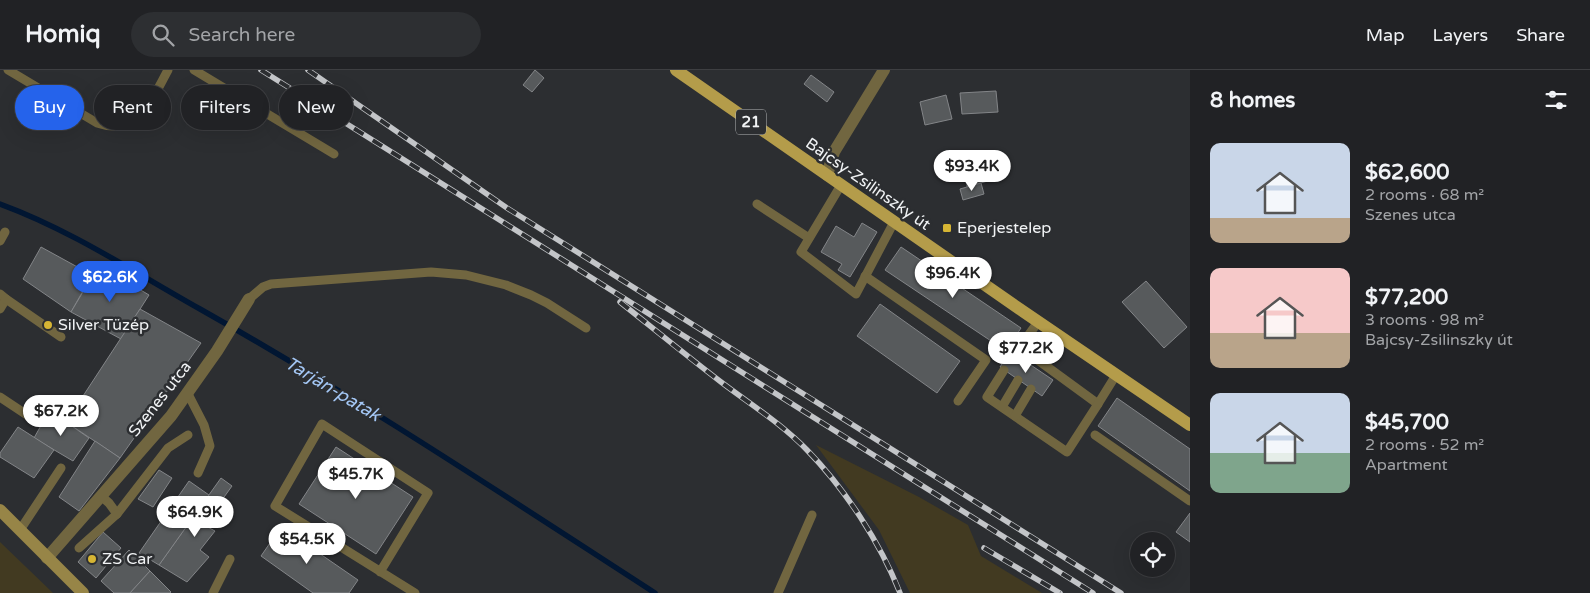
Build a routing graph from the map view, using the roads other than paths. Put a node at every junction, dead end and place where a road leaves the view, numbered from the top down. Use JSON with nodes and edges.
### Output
{"nodes":[{"id":1,"x":8,"y":70,"type":"edge"},
{"id":2,"x":168,"y":70,"type":"edge"},
{"id":3,"x":194,"y":70,"type":"edge"},
{"id":4,"x":676,"y":70,"type":"edge"},
{"id":5,"x":884,"y":70,"type":"edge"},
{"id":6,"x":334,"y":154,"type":"dead end"},
{"id":7,"x":827,"y":175,"type":"junction"},
{"id":8,"x":841,"y":185,"type":"junction"},
{"id":9,"x":757,"y":204,"type":"dead end"},
{"id":10,"x":894,"y":222,"type":"junction"},
{"id":11,"x":5,"y":232,"type":"dead end"},
{"id":12,"x":809,"y":238,"type":"junction"},
{"id":13,"x":0,"y":241,"type":"edge"},
{"id":14,"x":865,"y":276,"type":"junction"},
{"id":15,"x":3,"y":296,"type":"edge"},
{"id":16,"x":249,"y":299,"type":"joint"},
{"id":17,"x":0,"y":309,"type":"edge"},
{"id":18,"x":1038,"y":322,"type":"junction"},
{"id":19,"x":586,"y":328,"type":"dead end"},
{"id":20,"x":60,"y":337,"type":"dead end"},
{"id":21,"x":1004,"y":370,"type":"dead end"},
{"id":22,"x":1116,"y":375,"type":"junction"},
{"id":23,"x":1018,"y":380,"type":"dead end"},
{"id":24,"x":1031,"y":389,"type":"dead end"},
{"id":25,"x":188,"y":392,"type":"junction"},
{"id":26,"x":0,"y":397,"type":"edge"},
{"id":27,"x":958,"y":401,"type":"dead end"},
{"id":28,"x":1098,"y":404,"type":"junction"},
{"id":29,"x":1002,"y":407,"type":"junction"},
{"id":30,"x":1015,"y":416,"type":"junction"},
{"id":31,"x":36,"y":420,"type":"dead end"},
{"id":32,"x":1190,"y":425,"type":"edge"},
{"id":33,"x":188,"y":435,"type":"dead end"},
{"id":34,"x":1095,"y":435,"type":"dead end"},
{"id":35,"x":61,"y":468,"type":"dead end"},
{"id":36,"x":198,"y":473,"type":"dead end"},
{"id":37,"x":100,"y":496,"type":"junction"},
{"id":38,"x":1190,"y":501,"type":"edge"},
{"id":39,"x":0,"y":510,"type":"edge"},
{"id":40,"x":117,"y":514,"type":"junction"},
{"id":41,"x":812,"y":515,"type":"dead end"},
{"id":42,"x":20,"y":530,"type":"junction"},
{"id":43,"x":79,"y":548,"type":"dead end"},
{"id":44,"x":47,"y":558,"type":"junction"},
{"id":45,"x":230,"y":559,"type":"dead end"},
{"id":46,"x":380,"y":572,"type":"junction"},
{"id":47,"x":84,"y":593,"type":"edge"},
{"id":48,"x":213,"y":593,"type":"edge"},
{"id":49,"x":415,"y":593,"type":"edge"},
{"id":50,"x":778,"y":593,"type":"edge"}],
"edges":[{"from":1,"to":2,"type":"lane"},
{"from":3,"to":6,"type":"lane"},
{"from":4,"to":7,"type":"main road","name":"Bajcsy-Zsilinszky út","number":"21"},
{"from":5,"to":7,"type":"street"},
{"from":7,"to":8,"type":"main road","name":"Bajcsy-Zsilinszky út","number":"21"},
{"from":8,"to":10,"type":"main road","name":"Bajcsy-Zsilinszky út","number":"21"},
{"from":8,"to":12,"type":"lane"},
{"from":9,"to":12,"type":"lane"},
{"from":10,"to":14,"type":"lane"},
{"from":10,"to":18,"type":"main road","name":"Bajcsy-Zsilinszky út","number":"21"},
{"from":11,"to":13,"type":"lane"},
{"from":12,"to":14,"type":"lane"},
{"from":14,"to":27,"type":"lane"},
{"from":15,"to":17,"type":"lane"},
{"from":15,"to":20,"type":"lane"},
{"from":16,"to":19,"type":"lane"},
{"from":16,"to":25,"type":"street","name":"Szenes utca"},
{"from":18,"to":22,"type":"main road","name":"Bajcsy-Zsilinszky út","number":"21"},
{"from":18,"to":28,"type":"lane"},
{"from":21,"to":29,"type":"lane"},
{"from":22,"to":28,"type":"lane"},
{"from":22,"to":32,"type":"main road","name":"Bajcsy-Zsilinszky út","number":"21"},
{"from":23,"to":29,"type":"lane"},
{"from":24,"to":30,"type":"lane"},
{"from":25,"to":36,"type":"lane"},
{"from":25,"to":37,"type":"street","name":"Szenes utca"},
{"from":26,"to":31,"type":"lane"},
{"from":28,"to":30,"type":"lane"},
{"from":29,"to":30,"type":"lane"},
{"from":33,"to":40,"type":"lane"},
{"from":34,"to":38,"type":"lane"},
{"from":35,"to":42,"type":"lane"},
{"from":37,"to":40,"type":"lane"},
{"from":37,"to":44,"type":"street","name":"Szenes utca"},
{"from":39,"to":42,"type":"main road"},
{"from":40,"to":43,"type":"lane"},
{"from":41,"to":50,"type":"lane"},
{"from":42,"to":44,"type":"main road"},
{"from":44,"to":47,"type":"main road"},
{"from":45,"to":48,"type":"lane"},
{"from":46,"to":46,"type":"lane"},
{"from":46,"to":49,"type":"lane"}]}
